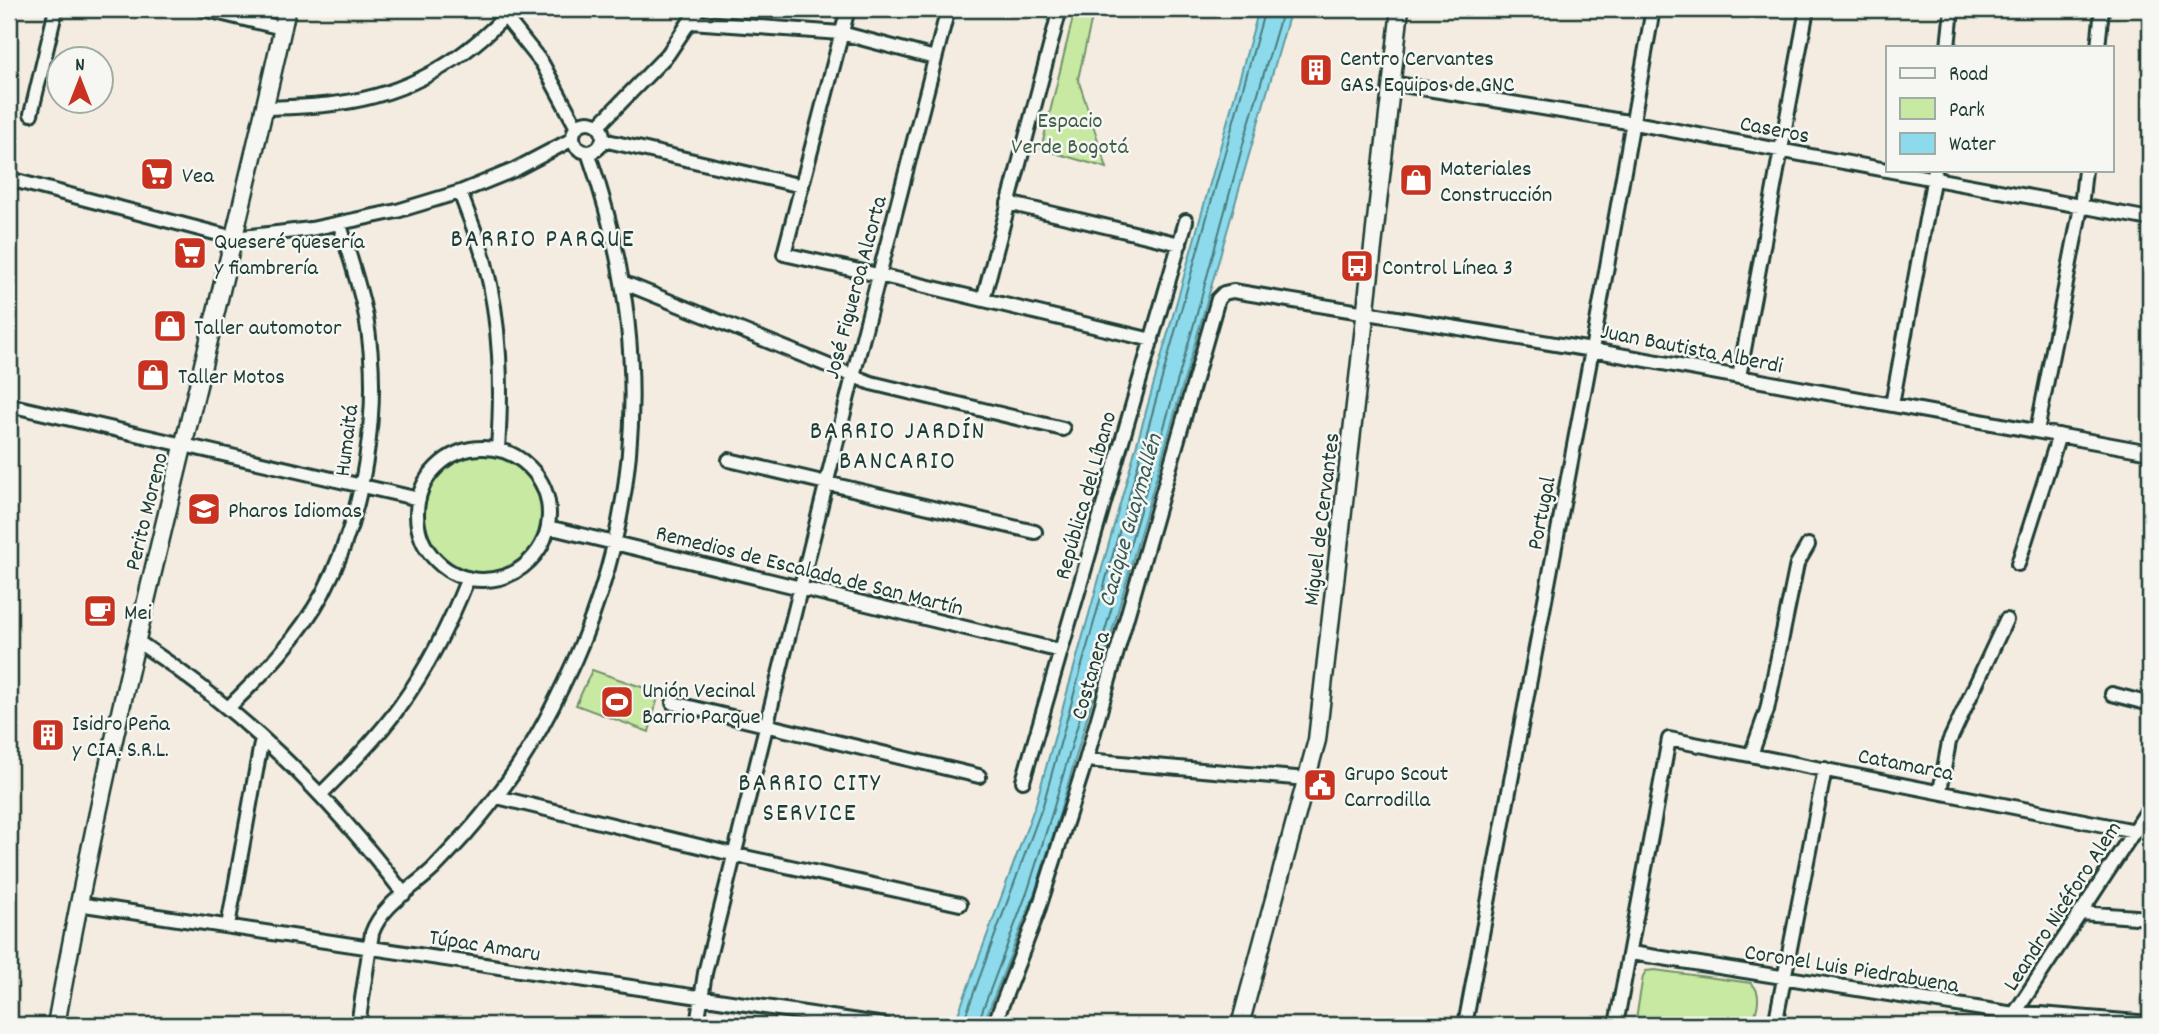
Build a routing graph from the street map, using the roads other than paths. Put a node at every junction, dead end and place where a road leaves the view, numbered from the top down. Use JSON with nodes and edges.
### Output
{"nodes":[{"id":1,"x":56,"y":9,"type":"edge"},
{"id":2,"x":203,"y":9,"type":"edge"},
{"id":3,"x":287,"y":9,"type":"edge"},
{"id":4,"x":698,"y":9,"type":"edge"},
{"id":5,"x":848,"y":9,"type":"edge"},
{"id":6,"x":948,"y":9,"type":"edge"},
{"id":7,"x":1060,"y":9,"type":"edge"},
{"id":8,"x":1400,"y":9,"type":"edge"},
{"id":9,"x":1653,"y":9,"type":"edge"},
{"id":10,"x":1807,"y":9,"type":"edge"},
{"id":11,"x":1951,"y":9,"type":"edge"},
{"id":12,"x":2102,"y":9,"type":"edge"},
{"id":13,"x":506,"y":11,"type":"edge"},
{"id":14,"x":691,"y":22,"type":"junction"},
{"id":15,"x":282,"y":28,"type":"junction"},
{"id":16,"x":841,"y":33,"type":"junction"},
{"id":17,"x":1948,"y":46,"type":"edge"},
{"id":18,"x":2098,"y":46,"type":"edge"},
{"id":19,"x":935,"y":58,"type":"junction"},
{"id":20,"x":1391,"y":83,"type":"junction"},
{"id":21,"x":264,"y":108,"type":"junction"},
{"id":22,"x":31,"y":114,"type":"dead end"},
{"id":23,"x":1633,"y":123,"type":"junction"},
{"id":24,"x":598,"y":125,"type":"junction"},
{"id":25,"x":575,"y":133,"type":"junction"},
{"id":26,"x":603,"y":141,"type":"junction"},
{"id":27,"x":1781,"y":151,"type":"junction"},
{"id":28,"x":588,"y":152,"type":"junction"},
{"id":29,"x":1886,"y":167,"type":"edge"},
{"id":30,"x":1916,"y":172,"type":"edge"},
{"id":31,"x":2085,"y":172,"type":"edge"},
{"id":32,"x":1935,"y":175,"type":"edge"},
{"id":33,"x":9,"y":179,"type":"edge"},
{"id":34,"x":802,"y":186,"type":"junction"},
{"id":35,"x":460,"y":192,"type":"junction"},
{"id":36,"x":1009,"y":203,"type":"junction"},
{"id":37,"x":2081,"y":207,"type":"junction"},
{"id":38,"x":2150,"y":219,"type":"edge"},
{"id":39,"x":1186,"y":221,"type":"dead end"},
{"id":40,"x":340,"y":225,"type":"junction"},
{"id":41,"x":234,"y":238,"type":"junction"},
{"id":42,"x":1180,"y":244,"type":"junction"},
{"id":43,"x":879,"y":276,"type":"junction"},
{"id":44,"x":622,"y":282,"type":"junction"},
{"id":45,"x":1224,"y":293,"type":"joint"},
{"id":46,"x":984,"y":300,"type":"junction"},
{"id":47,"x":1367,"y":312,"type":"junction"},
{"id":48,"x":1152,"y":340,"type":"junction"},
{"id":49,"x":1592,"y":350,"type":"junction"},
{"id":50,"x":853,"y":376,"type":"junction"},
{"id":51,"x":1739,"y":377,"type":"junction"},
{"id":52,"x":9,"y":405,"type":"edge"},
{"id":53,"x":1892,"y":405,"type":"junction"},
{"id":54,"x":1063,"y":429,"type":"dead end"},
{"id":55,"x":2037,"y":431,"type":"junction"},
{"id":56,"x":2059,"y":435,"type":"junction"},
{"id":57,"x":185,"y":445,"type":"junction"},
{"id":58,"x":498,"y":449,"type":"junction"},
{"id":59,"x":2150,"y":451,"type":"edge"},
{"id":60,"x":729,"y":460,"type":"dead end"},
{"id":61,"x":826,"y":483,"type":"junction"},
{"id":62,"x":361,"y":486,"type":"junction"},
{"id":63,"x":419,"y":499,"type":"junction"},
{"id":64,"x":548,"y":527,"type":"junction"},
{"id":65,"x":1035,"y":533,"type":"dead end"},
{"id":66,"x":615,"y":544,"type":"junction"},
{"id":67,"x":1808,"y":545,"type":"dead end"},
{"id":68,"x":2018,"y":564,"type":"dead end"},
{"id":69,"x":468,"y":578,"type":"junction"},
{"id":70,"x":801,"y":588,"type":"junction"},
{"id":71,"x":2006,"y":620,"type":"dead end"},
{"id":72,"x":137,"y":640,"type":"junction"},
{"id":73,"x":1061,"y":651,"type":"junction"},
{"id":74,"x":2112,"y":694,"type":"dead end"},
{"id":75,"x":673,"y":703,"type":"dead end"},
{"id":76,"x":2150,"y":704,"type":"edge"},
{"id":77,"x":228,"y":708,"type":"junction"},
{"id":78,"x":767,"y":725,"type":"junction"},
{"id":79,"x":262,"y":738,"type":"junction"},
{"id":80,"x":1751,"y":755,"type":"junction"},
{"id":81,"x":1086,"y":760,"type":"junction"},
{"id":82,"x":1825,"y":769,"type":"junction"},
{"id":83,"x":978,"y":776,"type":"dead end"},
{"id":84,"x":1307,"y":779,"type":"junction"},
{"id":85,"x":1023,"y":781,"type":"dead end"},
{"id":86,"x":1940,"y":791,"type":"junction"},
{"id":87,"x":321,"y":794,"type":"junction"},
{"id":88,"x":497,"y":797,"type":"junction"},
{"id":89,"x":2150,"y":807,"type":"edge"},
{"id":90,"x":2135,"y":831,"type":"junction"},
{"id":91,"x":736,"y":855,"type":"junction"},
{"id":92,"x":404,"y":894,"type":"junction"},
{"id":93,"x":78,"y":904,"type":"junction"},
{"id":94,"x":960,"y":904,"type":"dead end"},
{"id":95,"x":2080,"y":913,"type":"junction"},
{"id":96,"x":2150,"y":918,"type":"edge"},
{"id":97,"x":228,"y":926,"type":"junction"},
{"id":98,"x":369,"y":947,"type":"junction"},
{"id":99,"x":1631,"y":953,"type":"junction"},
{"id":100,"x":1785,"y":978,"type":"junction"},
{"id":101,"x":701,"y":997,"type":"junction"},
{"id":102,"x":2011,"y":1020,"type":"edge"},
{"id":103,"x":2150,"y":1023,"type":"edge"},
{"id":104,"x":56,"y":1025,"type":"edge"},
{"id":105,"x":358,"y":1025,"type":"edge"},
{"id":106,"x":697,"y":1025,"type":"edge"},
{"id":107,"x":885,"y":1025,"type":"edge"},
{"id":108,"x":995,"y":1025,"type":"edge"},
{"id":109,"x":1240,"y":1025,"type":"edge"},
{"id":110,"x":1465,"y":1025,"type":"edge"},
{"id":111,"x":1616,"y":1025,"type":"edge"},
{"id":112,"x":1775,"y":1025,"type":"edge"}],
"edges":[{"from":1,"to":22,"type":"street"},
{"from":2,"to":15,"type":"street"},
{"from":3,"to":15,"type":"main road","name":"Perito Moreno"},
{"from":4,"to":14,"type":"street"},
{"from":5,"to":16,"type":"street"},
{"from":6,"to":19,"type":"street","name":"José Figueroa Alcorta"},
{"from":7,"to":36,"type":"street"},
{"from":8,"to":20,"type":"main road","name":"Miguel de Cervantes"},
{"from":9,"to":23,"type":"street","name":"Portugal"},
{"from":10,"to":27,"type":"street"},
{"from":11,"to":17,"type":"street"},
{"from":12,"to":18,"type":"street"},
{"from":13,"to":21,"type":"street"},
{"from":13,"to":25,"type":"street"},
{"from":14,"to":16,"type":"street"},
{"from":14,"to":24,"type":"street"},
{"from":15,"to":21,"type":"main road","name":"Perito Moreno"},
{"from":16,"to":19,"type":"street"},
{"from":16,"to":34,"type":"street"},
{"from":19,"to":43,"type":"street","name":"José Figueroa Alcorta"},
{"from":20,"to":23,"type":"street","name":"Caseros"},
{"from":20,"to":47,"type":"main road","name":"Miguel de Cervantes"},
{"from":21,"to":41,"type":"main road","name":"Perito Moreno"},
{"from":23,"to":27,"type":"street","name":"Caseros"},
{"from":23,"to":49,"type":"street","name":"Portugal"},
{"from":24,"to":25,"type":"street"},
{"from":24,"to":26,"type":"street"},
{"from":25,"to":28,"type":"street"},
{"from":25,"to":35,"type":"street"},
{"from":26,"to":28,"type":"street"},
{"from":26,"to":34,"type":"street"},
{"from":27,"to":29,"type":"street","name":"Caseros"},
{"from":27,"to":51,"type":"street"},
{"from":28,"to":44,"type":"street"},
{"from":30,"to":32,"type":"street","name":"Caseros"},
{"from":31,"to":37,"type":"street"},
{"from":32,"to":37,"type":"street","name":"Caseros"},
{"from":32,"to":53,"type":"street"},
{"from":33,"to":41,"type":"street"},
{"from":34,"to":43,"type":"street"},
{"from":35,"to":40,"type":"street"},
{"from":35,"to":58,"type":"street"},
{"from":36,"to":42,"type":"street"},
{"from":36,"to":46,"type":"street"},
{"from":37,"to":38,"type":"street","name":"Caseros"},
{"from":37,"to":55,"type":"street"},
{"from":39,"to":42,"type":"street","name":"República del Líbano"},
{"from":40,"to":41,"type":"street"},
{"from":40,"to":62,"type":"street","name":"Humaitá"},
{"from":41,"to":57,"type":"main road","name":"Perito Moreno"},
{"from":42,"to":48,"type":"street","name":"República del Líbano"},
{"from":43,"to":46,"type":"street"},
{"from":43,"to":50,"type":"street","name":"José Figueroa Alcorta"},
{"from":44,"to":50,"type":"street"},
{"from":44,"to":66,"type":"street"},
{"from":45,"to":47,"type":"street","name":"Juan Bautista Alberdi"},
{"from":45,"to":81,"type":"street","name":"Costanera"},
{"from":46,"to":48,"type":"street"},
{"from":47,"to":49,"type":"street","name":"Juan Bautista Alberdi"},
{"from":47,"to":84,"type":"main road","name":"Miguel de Cervantes"},
{"from":48,"to":73,"type":"street","name":"República del Líbano"},
{"from":49,"to":51,"type":"street","name":"Juan Bautista Alberdi"},
{"from":49,"to":110,"type":"street","name":"Portugal"},
{"from":50,"to":54,"type":"street"},
{"from":50,"to":61,"type":"street","name":"José Figueroa Alcorta"},
{"from":51,"to":53,"type":"street","name":"Juan Bautista Alberdi"},
{"from":52,"to":57,"type":"street"},
{"from":53,"to":55,"type":"street","name":"Juan Bautista Alberdi"},
{"from":55,"to":56,"type":"street","name":"Juan Bautista Alberdi"},
{"from":56,"to":59,"type":"street","name":"Juan Bautista Alberdi"},
{"from":56,"to":68,"type":"street"},
{"from":57,"to":62,"type":"street"},
{"from":57,"to":72,"type":"main road","name":"Perito Moreno"},
{"from":58,"to":63,"type":"street"},
{"from":58,"to":64,"type":"street"},
{"from":60,"to":61,"type":"street"},
{"from":61,"to":65,"type":"street"},
{"from":61,"to":70,"type":"street","name":"José Figueroa Alcorta"},
{"from":62,"to":63,"type":"street"},
{"from":62,"to":77,"type":"street","name":"Humaitá"},
{"from":63,"to":69,"type":"street"},
{"from":64,"to":66,"type":"street","name":"Remedios de Escalada de San Martín"},
{"from":64,"to":69,"type":"street"},
{"from":66,"to":70,"type":"street","name":"Remedios de Escalada de San Martín"},
{"from":66,"to":88,"type":"street"},
{"from":67,"to":80,"type":"street"},
{"from":69,"to":87,"type":"street"},
{"from":70,"to":73,"type":"street","name":"Remedios de Escalada de San Martín"},
{"from":70,"to":78,"type":"street","name":"José Figueroa Alcorta"},
{"from":71,"to":86,"type":"street"},
{"from":72,"to":77,"type":"street"},
{"from":72,"to":93,"type":"main road","name":"Perito Moreno"},
{"from":73,"to":85,"type":"street","name":"República del Líbano"},
{"from":74,"to":76,"type":"street"},
{"from":75,"to":78,"type":"street"},
{"from":77,"to":79,"type":"street"},
{"from":78,"to":83,"type":"street"},
{"from":78,"to":91,"type":"street","name":"José Figueroa Alcorta"},
{"from":79,"to":87,"type":"street"},
{"from":79,"to":97,"type":"street"},
{"from":80,"to":82,"type":"street","name":"Catamarca"},
{"from":80,"to":99,"type":"street","name":"Catamarca"},
{"from":81,"to":84,"type":"street"},
{"from":81,"to":108,"type":"street","name":"Costanera"},
{"from":82,"to":86,"type":"street","name":"Catamarca"},
{"from":82,"to":100,"type":"street"},
{"from":84,"to":109,"type":"main road","name":"Miguel de Cervantes"},
{"from":86,"to":90,"type":"street","name":"Catamarca"},
{"from":87,"to":92,"type":"street"},
{"from":88,"to":91,"type":"street"},
{"from":88,"to":92,"type":"street"},
{"from":89,"to":90,"type":"street","name":"Leandro Nicéforo Alem"},
{"from":90,"to":95,"type":"street","name":"Leandro Nicéforo Alem"},
{"from":91,"to":94,"type":"street"},
{"from":91,"to":101,"type":"street","name":"José Figueroa Alcorta"},
{"from":92,"to":98,"type":"street"},
{"from":93,"to":97,"type":"street","name":"Túpac Amaru"},
{"from":93,"to":104,"type":"main road","name":"Perito Moreno"},
{"from":95,"to":96,"type":"street"},
{"from":95,"to":102,"type":"street","name":"Leandro Nicéforo Alem"},
{"from":97,"to":98,"type":"street","name":"Túpac Amaru"},
{"from":98,"to":101,"type":"street","name":"Túpac Amaru"},
{"from":98,"to":105,"type":"street"},
{"from":99,"to":100,"type":"street","name":"Coronel Luis Piedrabuena"},
{"from":99,"to":111,"type":"street"},
{"from":100,"to":102,"type":"street","name":"Coronel Luis Piedrabuena"},
{"from":100,"to":112,"type":"street"},
{"from":101,"to":106,"type":"street","name":"José Figueroa Alcorta"},
{"from":101,"to":107,"type":"street","name":"Túpac Amaru"},
{"from":102,"to":103,"type":"street","name":"Coronel Luis Piedrabuena"}]}
